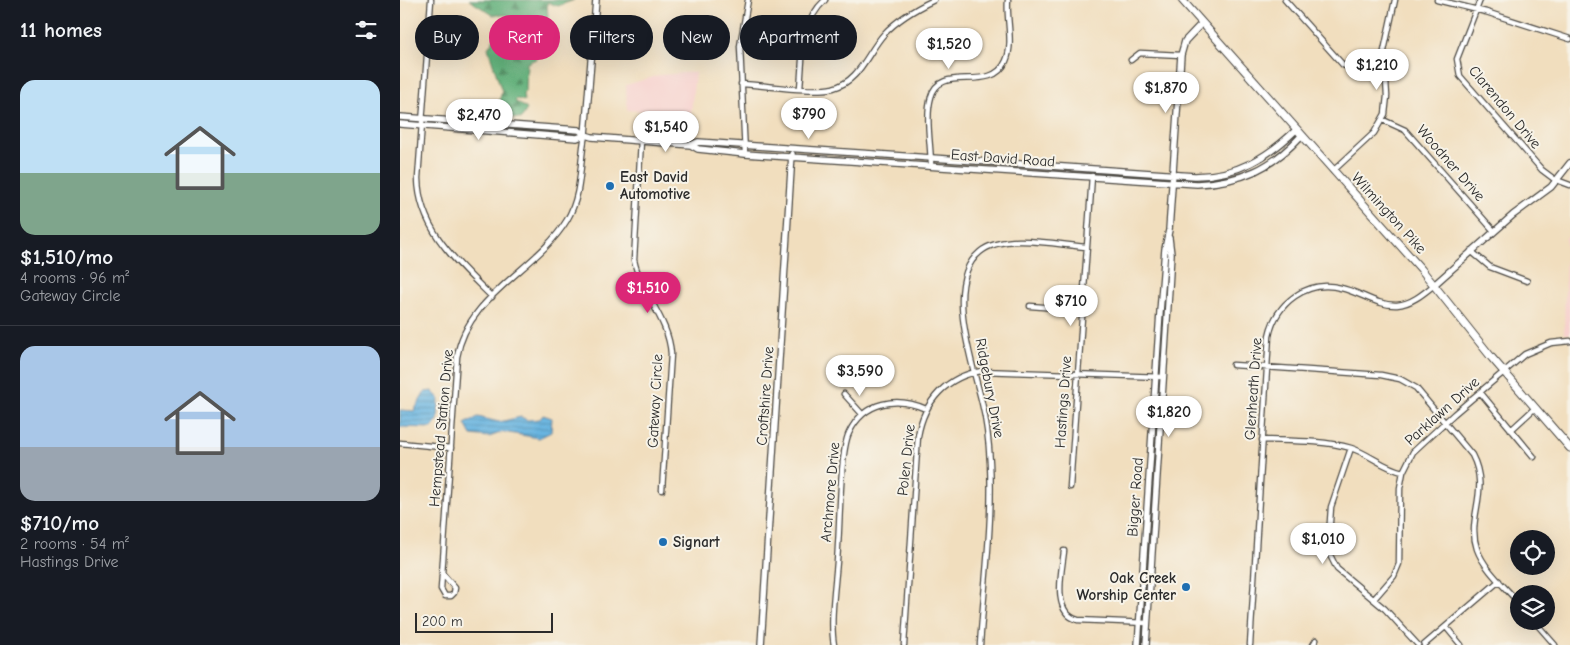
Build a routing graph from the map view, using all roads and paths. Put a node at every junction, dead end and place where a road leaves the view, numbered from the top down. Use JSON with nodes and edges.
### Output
{"nodes":[{"id":1,"x":431,"y":0,"type":"edge"},
{"id":2,"x":596,"y":0,"type":"edge"},
{"id":3,"x":748,"y":0,"type":"edge"},
{"id":4,"x":825,"y":0,"type":"edge"},
{"id":5,"x":934,"y":0,"type":"edge"},
{"id":6,"x":1008,"y":0,"type":"edge"},
{"id":7,"x":1182,"y":0,"type":"edge"},
{"id":8,"x":1285,"y":0,"type":"edge"},
{"id":9,"x":1395,"y":0,"type":"edge"},
{"id":10,"x":1437,"y":0,"type":"edge"},
{"id":11,"x":1480,"y":0,"type":"edge"},
{"id":12,"x":1477,"y":10,"type":"junction"},
{"id":13,"x":1202,"y":23,"type":"junction"},
{"id":14,"x":1570,"y":39,"type":"edge"},
{"id":15,"x":1181,"y":55,"type":"junction"},
{"id":16,"x":1131,"y":60,"type":"dead end"},
{"id":17,"x":1385,"y":71,"type":"junction"},
{"id":18,"x":742,"y":84,"type":"junction"},
{"id":19,"x":800,"y":88,"type":"junction"},
{"id":20,"x":400,"y":117,"type":"edge"},
{"id":21,"x":423,"y":119,"type":"junction"},
{"id":22,"x":1383,"y":120,"type":"junction"},
{"id":23,"x":400,"y":124,"type":"edge"},
{"id":24,"x":423,"y":126,"type":"junction"},
{"id":25,"x":1299,"y":132,"type":"junction"},
{"id":26,"x":585,"y":135,"type":"junction"},
{"id":27,"x":641,"y":141,"type":"junction"},
{"id":28,"x":691,"y":145,"type":"junction"},
{"id":29,"x":744,"y":146,"type":"junction"},
{"id":30,"x":792,"y":149,"type":"junction"},
{"id":31,"x":745,"y":154,"type":"junction"},
{"id":32,"x":792,"y":157,"type":"junction"},
{"id":33,"x":931,"y":158,"type":"junction"},
{"id":34,"x":1570,"y":163,"type":"edge"},
{"id":35,"x":931,"y":166,"type":"junction"},
{"id":36,"x":1093,"y":169,"type":"junction"},
{"id":37,"x":1333,"y":171,"type":"junction"},
{"id":38,"x":1173,"y":175,"type":"junction"},
{"id":39,"x":1092,"y":177,"type":"junction"},
{"id":40,"x":1558,"y":180,"type":"junction"},
{"id":41,"x":1172,"y":182,"type":"junction"},
{"id":42,"x":1570,"y":185,"type":"edge"},
{"id":43,"x":1494,"y":231,"type":"junction"},
{"id":44,"x":1087,"y":247,"type":"junction"},
{"id":45,"x":1471,"y":251,"type":"junction"},
{"id":46,"x":1527,"y":280,"type":"dead end"},
{"id":47,"x":1434,"y":285,"type":"junction"},
{"id":48,"x":492,"y":298,"type":"junction"},
{"id":49,"x":1030,"y":306,"type":"dead end"},
{"id":50,"x":1082,"y":310,"type":"junction"},
{"id":51,"x":1570,"y":341,"type":"edge"},
{"id":52,"x":1233,"y":365,"type":"dead end"},
{"id":53,"x":1267,"y":368,"type":"junction"},
{"id":54,"x":975,"y":372,"type":"junction"},
{"id":55,"x":1504,"y":372,"type":"junction"},
{"id":56,"x":1078,"y":373,"type":"junction"},
{"id":57,"x":1159,"y":377,"type":"junction"},
{"id":58,"x":1480,"y":392,"type":"junction"},
{"id":59,"x":844,"y":394,"type":"dead end"},
{"id":60,"x":1535,"y":408,"type":"junction"},
{"id":61,"x":926,"y":409,"type":"junction"},
{"id":62,"x":862,"y":414,"type":"junction"},
{"id":63,"x":1445,"y":422,"type":"junction"},
{"id":64,"x":1511,"y":430,"type":"junction"},
{"id":65,"x":1262,"y":440,"type":"junction"},
{"id":66,"x":400,"y":444,"type":"edge"},
{"id":67,"x":451,"y":448,"type":"junction"},
{"id":68,"x":1352,"y":448,"type":"junction"},
{"id":69,"x":1570,"y":448,"type":"edge"},
{"id":70,"x":1534,"y":457,"type":"dead end"},
{"id":71,"x":1403,"y":472,"type":"junction"},
{"id":72,"x":1070,"y":487,"type":"dead end"},
{"id":73,"x":662,"y":490,"type":"dead end"},
{"id":74,"x":1064,"y":551,"type":"dead end"},
{"id":75,"x":442,"y":574,"type":"junction"},
{"id":76,"x":1500,"y":581,"type":"junction"},
{"id":77,"x":1510,"y":593,"type":"edge"},
{"id":78,"x":1374,"y":599,"type":"junction"},
{"id":79,"x":1140,"y":623,"type":"junction"},
{"id":80,"x":1147,"y":623,"type":"junction"},
{"id":81,"x":1446,"y":627,"type":"junction"},
{"id":82,"x":1542,"y":630,"type":"edge"},
{"id":83,"x":761,"y":645,"type":"edge"},
{"id":84,"x":834,"y":645,"type":"edge"},
{"id":85,"x":904,"y":645,"type":"edge"},
{"id":86,"x":980,"y":645,"type":"edge"},
{"id":87,"x":1138,"y":645,"type":"edge"},
{"id":88,"x":1146,"y":645,"type":"edge"},
{"id":89,"x":1250,"y":645,"type":"edge"},
{"id":90,"x":1418,"y":645,"type":"edge"},
{"id":91,"x":1424,"y":645,"type":"edge"},
{"id":92,"x":1461,"y":645,"type":"edge"},
{"id":93,"x":1555,"y":645,"type":"edge"}],
"edges":[{"from":1,"to":21,"type":"street"},
{"from":2,"to":26,"type":"street","name":"Hempstead Station Drive"},
{"from":3,"to":18,"type":"street"},
{"from":4,"to":19,"type":"street"},
{"from":5,"to":19,"type":"street"},
{"from":6,"to":33,"type":"street"},
{"from":7,"to":13,"type":"main road","name":"Wilmington Pike"},
{"from":8,"to":17,"type":"street"},
{"from":9,"to":17,"type":"street"},
{"from":10,"to":12,"type":"street"},
{"from":11,"to":12,"type":"street","name":"Clarendon Drive"},
{"from":12,"to":14,"type":"street"},
{"from":12,"to":40,"type":"street","name":"Clarendon Drive"},
{"from":13,"to":15,"type":"street","name":"Bigger Road"},
{"from":13,"to":25,"type":"main road","name":"Wilmington Pike"},
{"from":15,"to":16,"type":"street"},
{"from":15,"to":38,"type":"street","name":"Bigger Road"},
{"from":17,"to":22,"type":"street"},
{"from":18,"to":19,"type":"street"},
{"from":18,"to":29,"type":"street"},
{"from":20,"to":21,"type":"street","name":"East David Road"},
{"from":21,"to":24,"type":"street"},
{"from":21,"to":26,"type":"street","name":"East David Road"},
{"from":22,"to":37,"type":"street"},
{"from":22,"to":43,"type":"street","name":"Woodner Drive"},
{"from":23,"to":24,"type":"street","name":"East David Road"},
{"from":24,"to":26,"type":"street","name":"East David Road"},
{"from":24,"to":48,"type":"street"},
{"from":25,"to":37,"type":"main road","name":"Wilmington Pike"},
{"from":25,"to":38,"type":"street","name":"East David Road"},
{"from":25,"to":41,"type":"street","name":"East David Road"},
{"from":26,"to":27,"type":"street","name":"East David Road"},
{"from":26,"to":48,"type":"street","name":"Hempstead Station Drive"},
{"from":27,"to":28,"type":"street","name":"East David Road"},
{"from":27,"to":73,"type":"street","name":"Gateway Circle"},
{"from":28,"to":29,"type":"street","name":"East David Road"},
{"from":28,"to":31,"type":"street","name":"East David Road"},
{"from":29,"to":30,"type":"street","name":"East David Road"},
{"from":29,"to":31,"type":"street"},
{"from":30,"to":32,"type":"street","name":"Croftshire Drive"},
{"from":30,"to":33,"type":"street","name":"East David Road"},
{"from":31,"to":32,"type":"street","name":"East David Road"},
{"from":32,"to":35,"type":"street","name":"East David Road"},
{"from":32,"to":83,"type":"street","name":"Croftshire Drive"},
{"from":33,"to":35,"type":"street"},
{"from":33,"to":36,"type":"street","name":"East David Road"},
{"from":34,"to":40,"type":"street","name":"Glenheath Drive"},
{"from":35,"to":39,"type":"street","name":"East David Road"},
{"from":36,"to":38,"type":"street","name":"East David Road"},
{"from":36,"to":39,"type":"street","name":"Hastings Drive"},
{"from":37,"to":47,"type":"main road","name":"Wilmington Pike"},
{"from":38,"to":41,"type":"street","name":"Bigger Road"},
{"from":39,"to":41,"type":"street","name":"East David Road"},
{"from":39,"to":44,"type":"street","name":"Hastings Drive"},
{"from":40,"to":42,"type":"street","name":"Clarendon Drive"},
{"from":40,"to":43,"type":"street","name":"Glenheath Drive"},
{"from":41,"to":57,"type":"street","name":"Bigger Road"},
{"from":43,"to":45,"type":"street","name":"Glenheath Drive"},
{"from":44,"to":50,"type":"street","name":"Hastings Drive"},
{"from":44,"to":54,"type":"street","name":"Ridgebury Drive"},
{"from":45,"to":46,"type":"street"},
{"from":45,"to":47,"type":"street","name":"Glenheath Drive"},
{"from":47,"to":53,"type":"street","name":"Glenheath Drive"},
{"from":47,"to":55,"type":"main road","name":"Wilmington Pike"},
{"from":48,"to":67,"type":"street","name":"Hempstead Station Drive"},
{"from":49,"to":50,"type":"street"},
{"from":50,"to":56,"type":"street","name":"Hastings Drive"},
{"from":51,"to":55,"type":"street","name":"Parklawn Drive"},
{"from":52,"to":53,"type":"street"},
{"from":53,"to":63,"type":"street"},
{"from":53,"to":65,"type":"street","name":"Glenheath Drive"},
{"from":54,"to":56,"type":"street","name":"Polen Drive"},
{"from":54,"to":61,"type":"street","name":"Polen Drive"},
{"from":54,"to":86,"type":"street","name":"Ridgebury Drive"},
{"from":55,"to":58,"type":"street","name":"Parklawn Drive"},
{"from":55,"to":60,"type":"main road","name":"Wilmington Pike"},
{"from":56,"to":57,"type":"street","name":"Polen Drive"},
{"from":56,"to":72,"type":"street","name":"Hastings Drive"},
{"from":57,"to":79,"type":"street","name":"Bigger Road"},
{"from":57,"to":80,"type":"street","name":"Bigger Road"},
{"from":58,"to":63,"type":"street","name":"Parklawn Drive"},
{"from":58,"to":64,"type":"street"},
{"from":59,"to":62,"type":"street"},
{"from":60,"to":64,"type":"street"},
{"from":60,"to":69,"type":"main road","name":"Wilmington Pike"},
{"from":61,"to":62,"type":"street","name":"Archmore Drive"},
{"from":61,"to":85,"type":"street","name":"Polen Drive"},
{"from":62,"to":84,"type":"street","name":"Archmore Drive"},
{"from":63,"to":71,"type":"street","name":"Parklawn Drive"},
{"from":63,"to":76,"type":"street"},
{"from":64,"to":70,"type":"street"},
{"from":65,"to":68,"type":"street"},
{"from":65,"to":89,"type":"street","name":"Glenheath Drive"},
{"from":66,"to":67,"type":"street"},
{"from":67,"to":75,"type":"street","name":"Hempstead Station Drive"},
{"from":68,"to":71,"type":"street"},
{"from":68,"to":78,"type":"street"},
{"from":71,"to":78,"type":"street","name":"Parklawn Drive"},
{"from":74,"to":79,"type":"street"},
{"from":75,"to":75,"type":"street","name":"Hempstead Station Drive"},
{"from":76,"to":77,"type":"street"},
{"from":76,"to":81,"type":"street"},
{"from":78,"to":90,"type":"street"},
{"from":79,"to":80,"type":"street"},
{"from":79,"to":87,"type":"street","name":"Bigger Road"},
{"from":80,"to":88,"type":"street","name":"Bigger Road"},
{"from":81,"to":91,"type":"street"},
{"from":81,"to":92,"type":"street"},
{"from":82,"to":93,"type":"street"}]}
